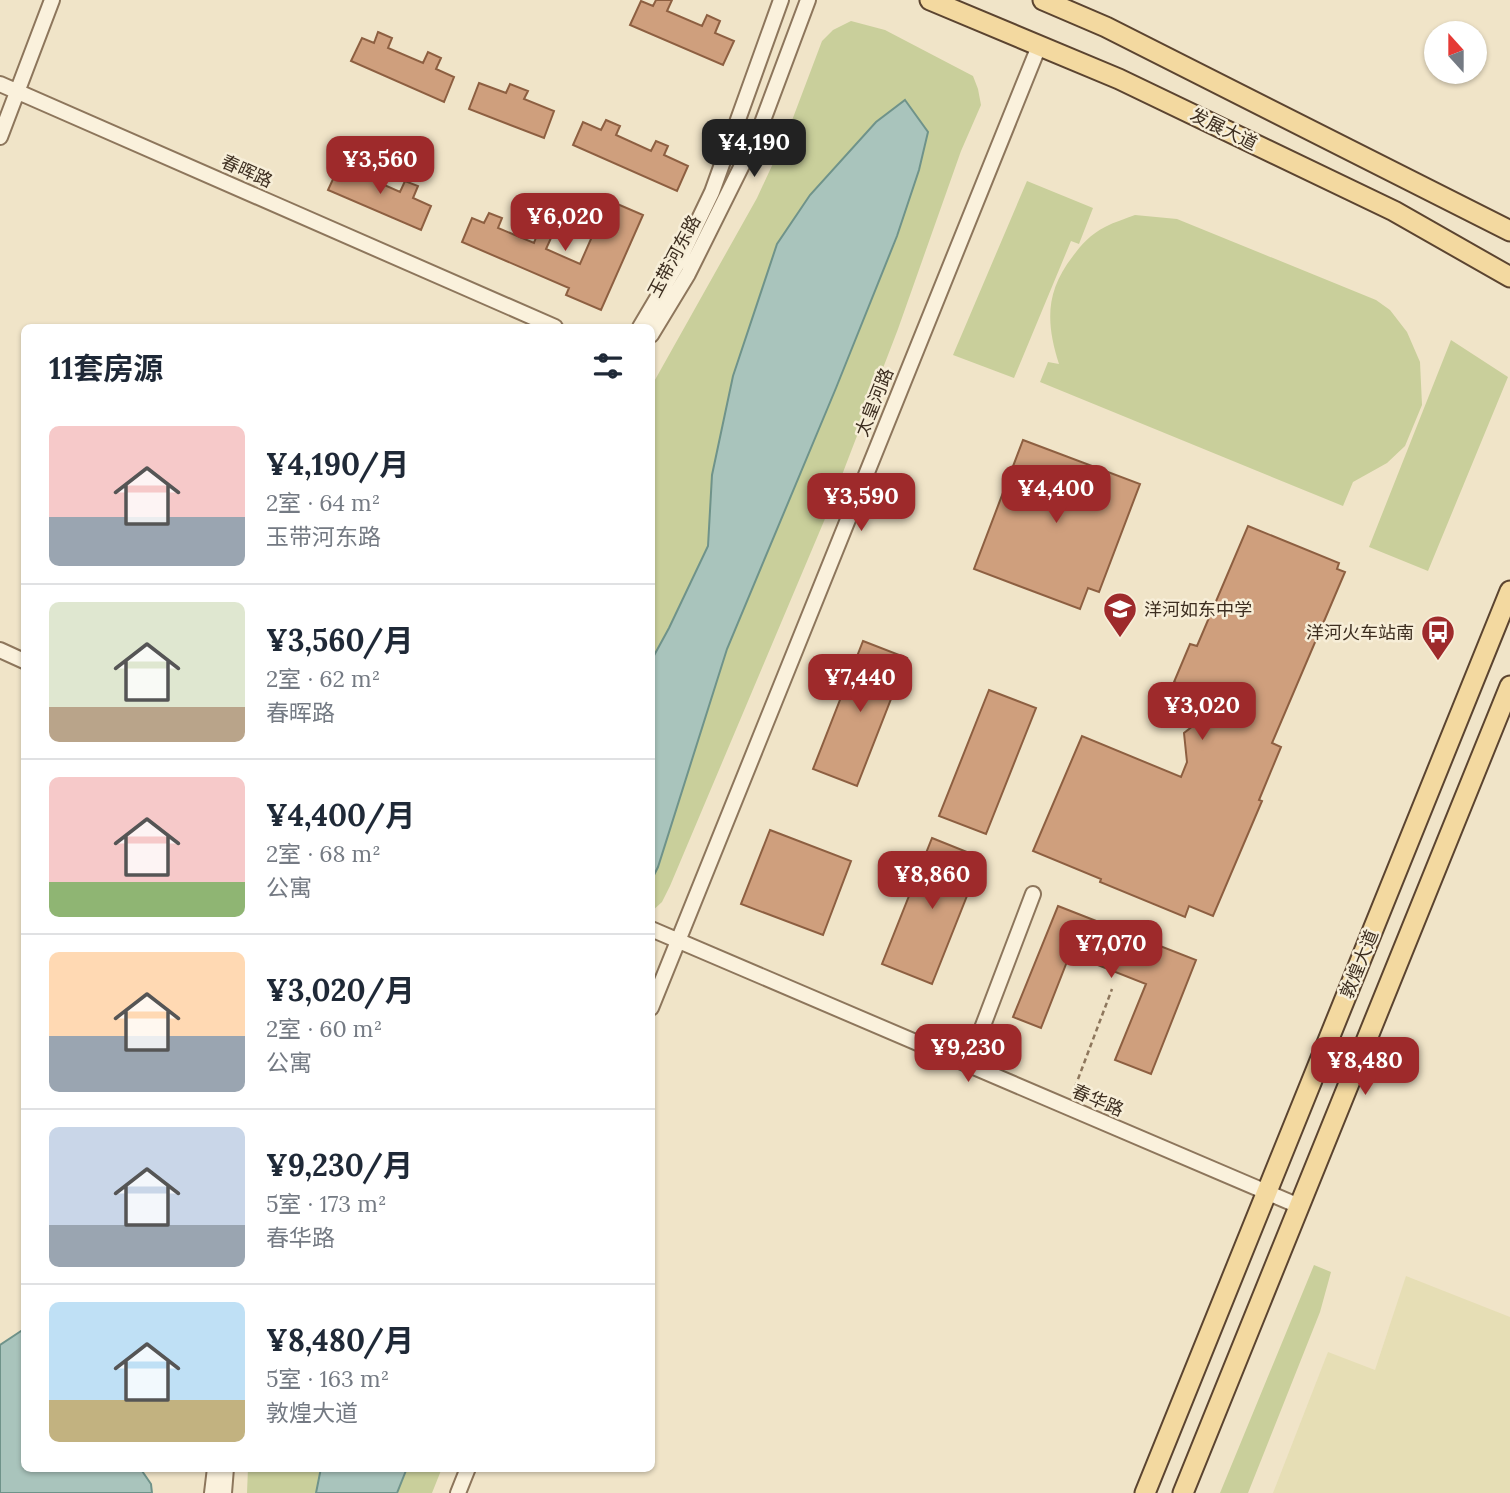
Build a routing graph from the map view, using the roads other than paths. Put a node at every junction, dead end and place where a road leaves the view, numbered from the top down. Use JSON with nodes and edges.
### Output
{"nodes":[{"id":1,"x":52,"y":0,"type":"edge"},
{"id":2,"x":782,"y":0,"type":"edge"},
{"id":3,"x":808,"y":0,"type":"edge"},
{"id":4,"x":930,"y":0,"type":"edge"},
{"id":5,"x":1049,"y":1,"type":"edge"},
{"id":6,"x":1039,"y":46,"type":"junction"},
{"id":7,"x":0,"y":83,"type":"edge"},
{"id":8,"x":18,"y":91,"type":"junction"},
{"id":9,"x":0,"y":137,"type":"edge"},
{"id":10,"x":1510,"y":231,"type":"edge"},
{"id":11,"x":1510,"y":277,"type":"edge"},
{"id":12,"x":548,"y":324,"type":"edge"},
{"id":13,"x":642,"y":324,"type":"edge"},
{"id":14,"x":655,"y":328,"type":"edge"},
{"id":15,"x":1510,"y":591,"type":"edge"},
{"id":16,"x":0,"y":650,"type":"edge"},
{"id":17,"x":21,"y":659,"type":"edge"},
{"id":18,"x":1510,"y":686,"type":"edge"},
{"id":19,"x":1033,"y":894,"type":"dead end"},
{"id":20,"x":655,"y":931,"type":"edge"},
{"id":21,"x":677,"y":941,"type":"junction"},
{"id":22,"x":655,"y":997,"type":"edge"},
{"id":23,"x":968,"y":1065,"type":"junction"},
{"id":24,"x":1266,"y":1193,"type":"junction"},
{"id":25,"x":1299,"y":1206,"type":"junction"},
{"id":26,"x":215,"y":1472,"type":"edge"},
{"id":27,"x":226,"y":1472,"type":"edge"},
{"id":28,"x":466,"y":1472,"type":"edge"},
{"id":29,"x":212,"y":1493,"type":"edge"},
{"id":30,"x":224,"y":1493,"type":"edge"},
{"id":31,"x":458,"y":1493,"type":"edge"},
{"id":32,"x":1145,"y":1493,"type":"edge"},
{"id":33,"x":1182,"y":1493,"type":"edge"}],
"edges":[{"from":1,"to":8,"type":"street"},
{"from":2,"to":13,"type":"street","name":"玉带河东路"},
{"from":3,"to":14,"type":"street","name":"玉带河东路"},
{"from":4,"to":6,"type":"main road","name":"发展大道"},
{"from":5,"to":10,"type":"main road"},
{"from":6,"to":11,"type":"main road","name":"发展大道"},
{"from":6,"to":21,"type":"street","name":"太皇河路"},
{"from":7,"to":8,"type":"street","name":"春晖路"},
{"from":8,"to":9,"type":"street"},
{"from":8,"to":12,"type":"street","name":"春晖路"},
{"from":15,"to":24,"type":"main road","name":"敦煌大道"},
{"from":16,"to":17,"type":"street"},
{"from":18,"to":25,"type":"main road","name":"敦煌大道"},
{"from":19,"to":23,"type":"street"},
{"from":20,"to":21,"type":"street","name":"春华路"},
{"from":21,"to":22,"type":"street","name":"太皇河路"},
{"from":21,"to":23,"type":"street","name":"春华路"},
{"from":23,"to":24,"type":"street","name":"春华路"},
{"from":24,"to":25,"type":"street","name":"春华路"},
{"from":24,"to":32,"type":"main road","name":"敦煌大道"},
{"from":25,"to":33,"type":"main road","name":"敦煌大道"},
{"from":26,"to":29,"type":"street"},
{"from":27,"to":30,"type":"street"},
{"from":28,"to":31,"type":"street"}]}
